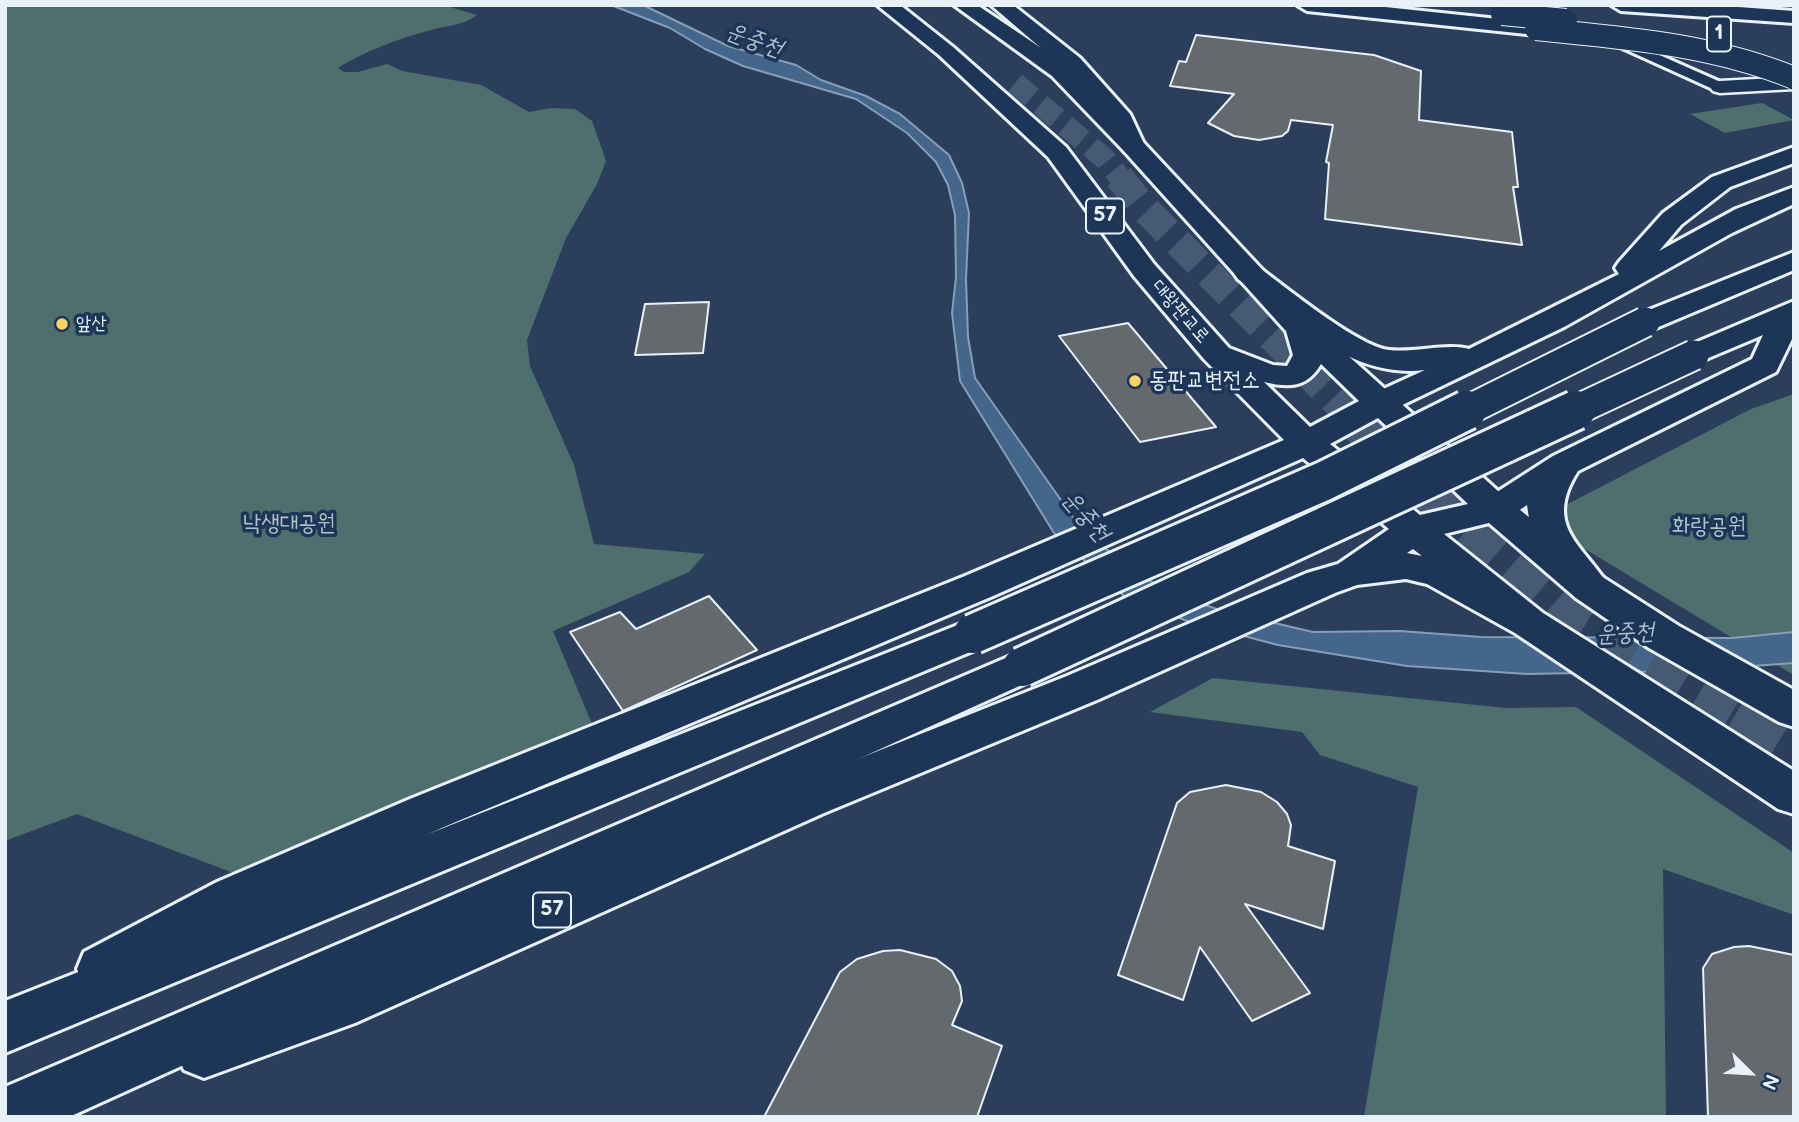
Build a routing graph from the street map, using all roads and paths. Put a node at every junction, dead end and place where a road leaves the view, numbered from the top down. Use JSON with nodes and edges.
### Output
{"nodes":[{"id":1,"x":887,"y":5,"type":"edge"},
{"id":2,"x":916,"y":5,"type":"edge"},
{"id":3,"x":964,"y":5,"type":"edge"},
{"id":4,"x":1001,"y":5,"type":"edge"},
{"id":5,"x":1307,"y":5,"type":"edge"},
{"id":6,"x":1401,"y":5,"type":"edge"},
{"id":7,"x":1542,"y":5,"type":"edge"},
{"id":8,"x":1508,"y":10,"type":"edge"},
{"id":9,"x":1623,"y":10,"type":"edge"},
{"id":10,"x":936,"y":16,"type":"dead end"},
{"id":11,"x":1794,"y":17,"type":"edge"},
{"id":12,"x":1794,"y":28,"type":"edge"},
{"id":13,"x":1712,"y":33,"type":"dead end"},
{"id":14,"x":1680,"y":46,"type":"junction"},
{"id":15,"x":1794,"y":65,"type":"edge"},
{"id":16,"x":1794,"y":80,"type":"edge"},
{"id":17,"x":1720,"y":87,"type":"joint"},
{"id":18,"x":1133,"y":146,"type":"junction"},
{"id":19,"x":1794,"y":154,"type":"edge"},
{"id":20,"x":1794,"y":195,"type":"edge"},
{"id":21,"x":1794,"y":260,"type":"edge"},
{"id":22,"x":1248,"y":273,"type":"junction"},
{"id":23,"x":1609,"y":292,"type":"junction"},
{"id":24,"x":1791,"y":311,"type":"edge"},
{"id":25,"x":1301,"y":329,"type":"junction"},
{"id":26,"x":1514,"y":340,"type":"junction"},
{"id":27,"x":1215,"y":352,"type":"junction"},
{"id":28,"x":1380,"y":403,"type":"junction"},
{"id":29,"x":1307,"y":443,"type":"junction"},
{"id":30,"x":1565,"y":464,"type":"junction"},
{"id":31,"x":1496,"y":509,"type":"junction"},
{"id":32,"x":1415,"y":529,"type":"junction"},
{"id":33,"x":1337,"y":578,"type":"junction"},
{"id":34,"x":1590,"y":588,"type":"junction"},
{"id":35,"x":1480,"y":592,"type":"junction"},
{"id":36,"x":1794,"y":710,"type":"edge"},
{"id":37,"x":1794,"y":795,"type":"edge"},
{"id":38,"x":5,"y":1020,"type":"edge"},
{"id":39,"x":5,"y":1027,"type":"edge"},
{"id":40,"x":5,"y":1116,"type":"edge"},
{"id":41,"x":17,"y":1117,"type":"edge"}],
"edges":[{"from":1,"to":27,"type":"main road","name":"대왕판교로","number":"57"},
{"from":2,"to":10,"type":"main road"},
{"from":3,"to":18,"type":"main road"},
{"from":4,"to":18,"type":"main road"},
{"from":5,"to":14,"type":"main road","bridge":true},
{"from":6,"to":8,"type":"main road","number":"1"},
{"from":7,"to":17,"type":"street"},
{"from":8,"to":9,"type":"main road","number":"1"},
{"from":8,"to":13,"type":"main road","number":"1","bridge":true},
{"from":9,"to":11,"type":"main road"},
{"from":9,"to":12,"type":"main road","number":"1"},
{"from":14,"to":15,"type":"main road","bridge":true},
{"from":14,"to":16,"type":"main road","bridge":true},
{"from":16,"to":17,"type":"street"},
{"from":18,"to":22,"type":"main road"},
{"from":19,"to":23,"type":"main road"},
{"from":20,"to":23,"type":"main road"},
{"from":21,"to":39,"type":"main road","bridge":true},
{"from":22,"to":25,"type":"main road"},
{"from":22,"to":26,"type":"main road"},
{"from":23,"to":26,"type":"main road"},
{"from":24,"to":30,"type":"main road"},
{"from":24,"to":40,"type":"main road","bridge":true},
{"from":25,"to":27,"type":"main road"},
{"from":25,"to":28,"type":"main road"},
{"from":26,"to":28,"type":"main road"},
{"from":27,"to":29,"type":"main road","name":"대왕판교로","number":"57"},
{"from":28,"to":29,"type":"main road"},
{"from":28,"to":31,"type":"main road"},
{"from":29,"to":32,"type":"main road","name":"대왕판교로"},
{"from":29,"to":38,"type":"main road"},
{"from":30,"to":31,"type":"main road"},
{"from":30,"to":34,"type":"main road"},
{"from":31,"to":32,"type":"main road","number":"57"},
{"from":31,"to":34,"type":"main road"},
{"from":32,"to":33,"type":"main road","number":"57"},
{"from":32,"to":35,"type":"main road","name":"대왕판교로"},
{"from":33,"to":35,"type":"main road"},
{"from":33,"to":41,"type":"main road","number":"57"},
{"from":34,"to":36,"type":"main road"},
{"from":35,"to":37,"type":"main road"}]}
